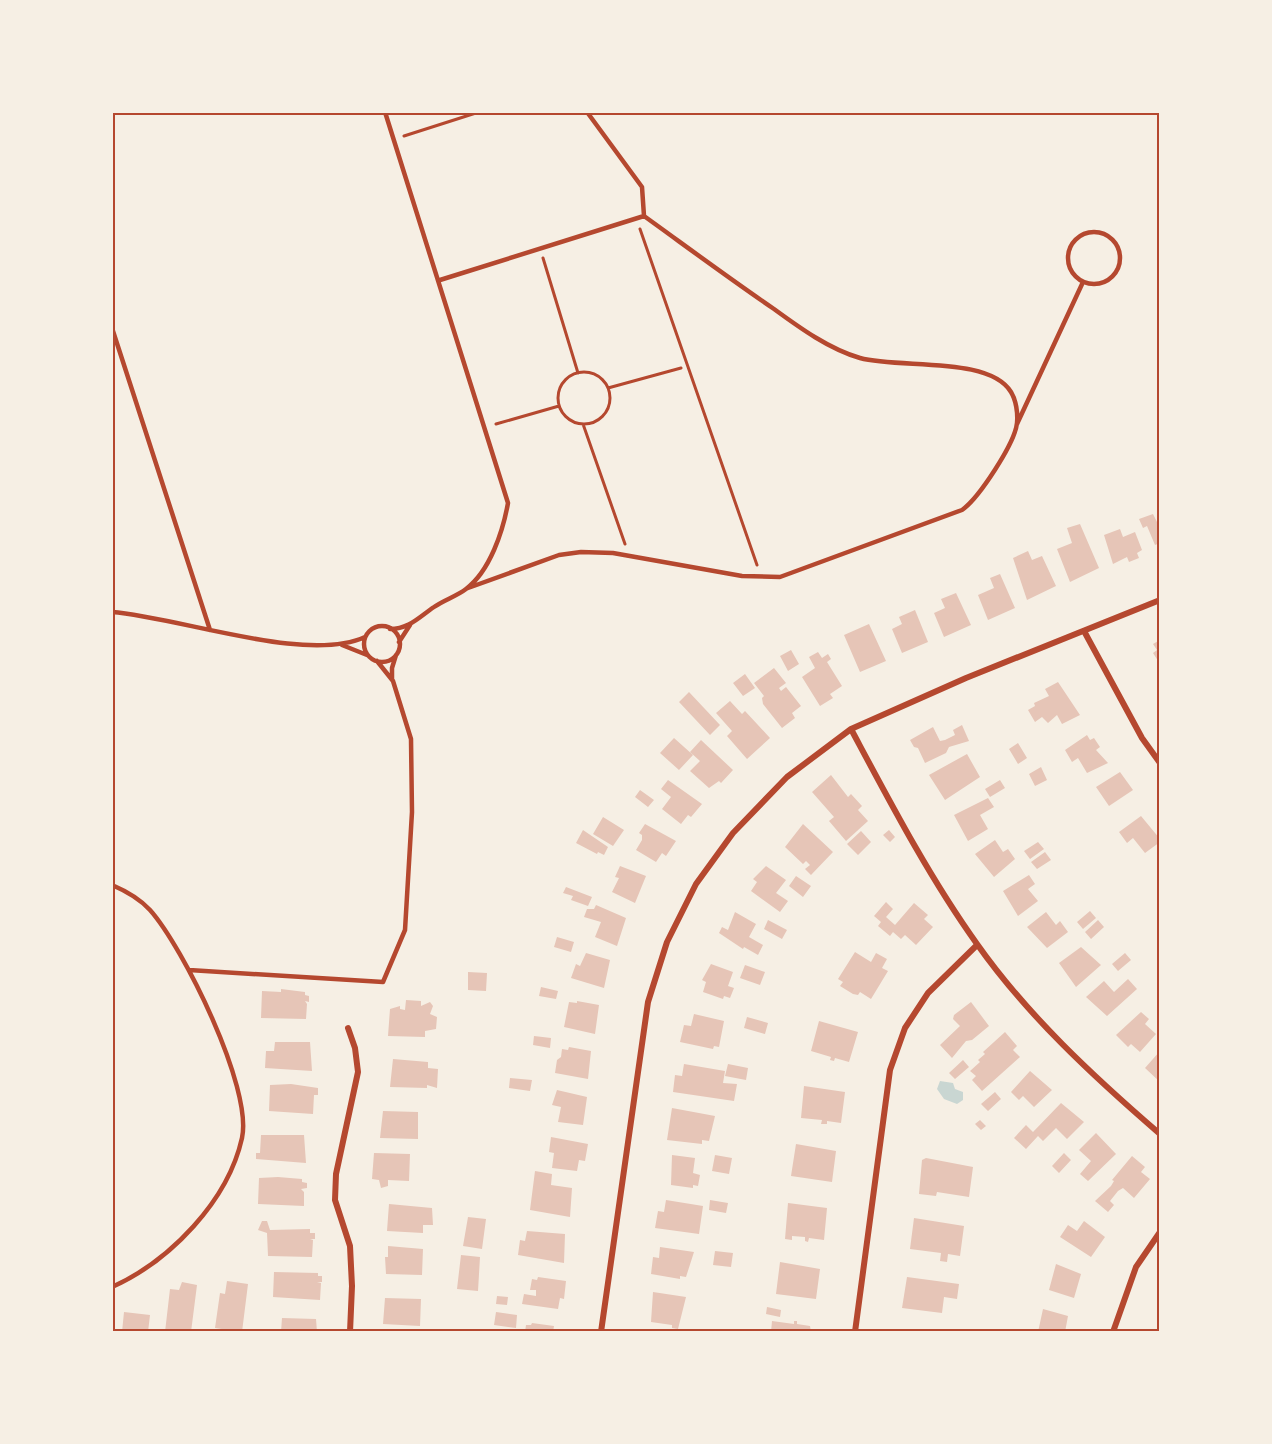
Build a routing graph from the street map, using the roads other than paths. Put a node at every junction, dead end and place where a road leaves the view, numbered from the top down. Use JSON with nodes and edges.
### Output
{"nodes":[{"id":1,"x":385,"y":112,"type":"edge"},
{"id":2,"x":587,"y":112,"type":"edge"},
{"id":3,"x":644,"y":216,"type":"junction"},
{"id":4,"x":440,"y":280,"type":"junction"},
{"id":5,"x":1083,"y":282,"type":"junction"},
{"id":6,"x":112,"y":328,"type":"edge"},
{"id":7,"x":1017,"y":425,"type":"junction"},
{"id":8,"x":468,"y":588,"type":"junction"},
{"id":9,"x":1160,"y":600,"type":"edge"},
{"id":10,"x":112,"y":612,"type":"edge"},
{"id":11,"x":410,"y":625,"type":"junction"},
{"id":12,"x":390,"y":629,"type":"junction"},
{"id":13,"x":210,"y":630,"type":"junction"},
{"id":14,"x":1084,"y":631,"type":"junction"},
{"id":15,"x":365,"y":637,"type":"junction"},
{"id":16,"x":399,"y":642,"type":"junction"},
{"id":17,"x":336,"y":644,"type":"junction"},
{"id":18,"x":397,"y":652,"type":"junction"},
{"id":19,"x":367,"y":655,"type":"junction"},
{"id":20,"x":377,"y":661,"type":"junction"},
{"id":21,"x":393,"y":681,"type":"junction"},
{"id":22,"x":851,"y":729,"type":"junction"},
{"id":23,"x":1160,"y":763,"type":"edge"},
{"id":24,"x":112,"y":885,"type":"edge"},
{"id":25,"x":978,"y":945,"type":"junction"},
{"id":26,"x":189,"y":970,"type":"junction"},
{"id":27,"x":348,"y":1028,"type":"dead end"},
{"id":28,"x":1160,"y":1134,"type":"edge"},
{"id":29,"x":1160,"y":1232,"type":"edge"},
{"id":30,"x":112,"y":1287,"type":"edge"},
{"id":31,"x":350,"y":1332,"type":"edge"},
{"id":32,"x":601,"y":1332,"type":"edge"},
{"id":33,"x":855,"y":1332,"type":"edge"},
{"id":34,"x":1113,"y":1332,"type":"edge"}],
"edges":[{"from":1,"to":4,"type":"lane"},
{"from":2,"to":3,"type":"lane"},
{"from":3,"to":4,"type":"lane"},
{"from":3,"to":7,"type":"lane"},
{"from":4,"to":8,"type":"lane"},
{"from":5,"to":5,"type":"lane"},
{"from":5,"to":7,"type":"lane"},
{"from":6,"to":13,"type":"lane"},
{"from":7,"to":8,"type":"lane"},
{"from":8,"to":11,"type":"lane"},
{"from":9,"to":14,"type":"street"},
{"from":10,"to":13,"type":"lane"},
{"from":11,"to":12,"type":"lane"},
{"from":11,"to":16,"type":"lane"},
{"from":12,"to":15,"type":"lane"},
{"from":12,"to":16,"type":"lane"},
{"from":13,"to":17,"type":"lane"},
{"from":14,"to":22,"type":"street"},
{"from":14,"to":23,"type":"street"},
{"from":15,"to":17,"type":"lane"},
{"from":15,"to":19,"type":"lane"},
{"from":16,"to":18,"type":"lane"},
{"from":17,"to":19,"type":"lane"},
{"from":18,"to":20,"type":"lane"},
{"from":18,"to":21,"type":"lane"},
{"from":19,"to":20,"type":"lane"},
{"from":20,"to":21,"type":"lane"},
{"from":21,"to":26,"type":"lane"},
{"from":22,"to":25,"type":"street"},
{"from":22,"to":32,"type":"street"},
{"from":24,"to":26,"type":"lane"},
{"from":25,"to":28,"type":"street"},
{"from":25,"to":33,"type":"street"},
{"from":26,"to":30,"type":"lane"},
{"from":27,"to":31,"type":"street"},
{"from":29,"to":34,"type":"street"}]}
